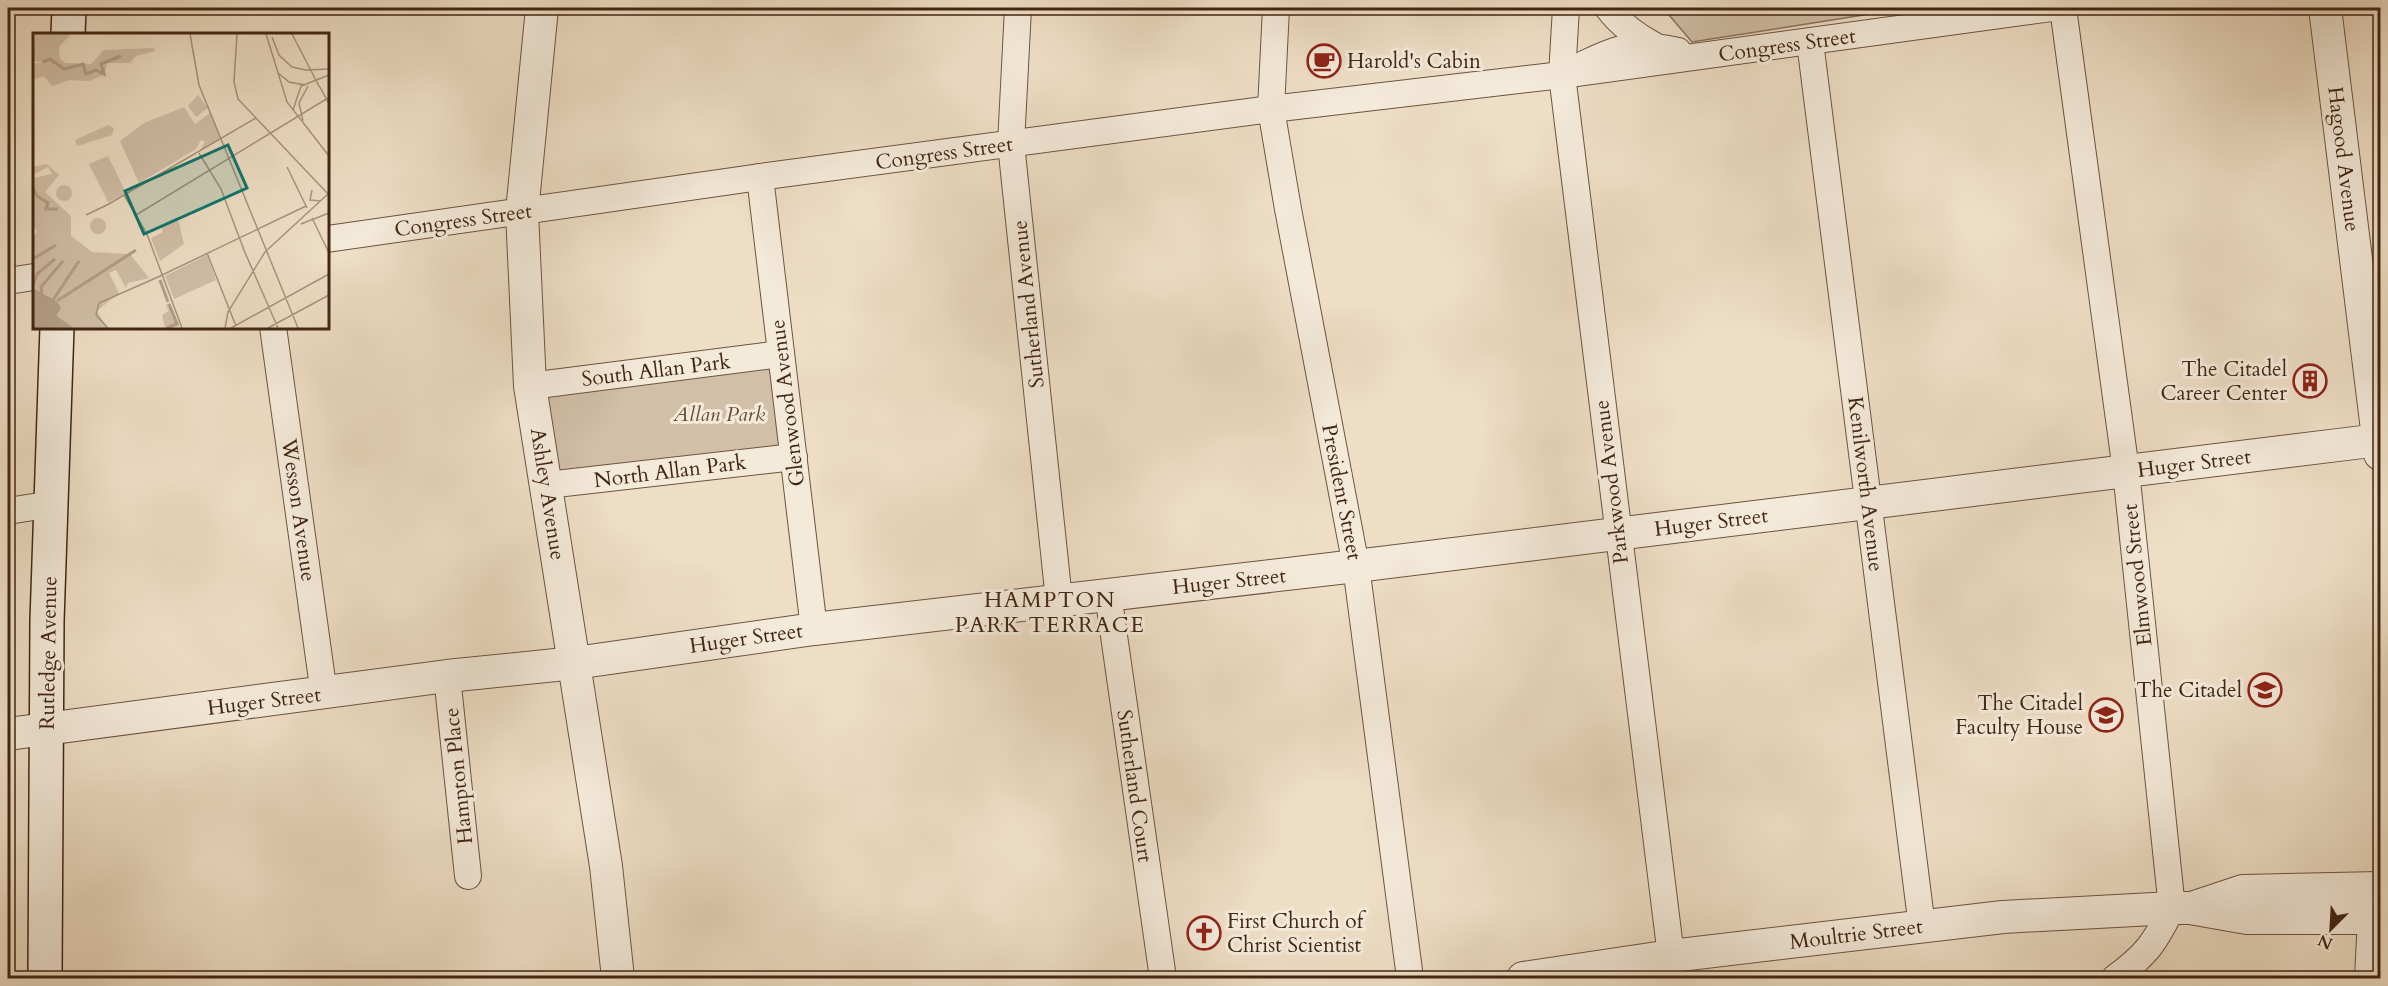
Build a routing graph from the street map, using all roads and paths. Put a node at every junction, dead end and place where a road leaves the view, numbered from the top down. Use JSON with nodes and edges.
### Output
{"nodes":[{"id":1,"x":69,"y":8,"type":"edge"},
{"id":2,"x":542,"y":8,"type":"edge"},
{"id":3,"x":1018,"y":8,"type":"edge"},
{"id":4,"x":1276,"y":8,"type":"edge"},
{"id":5,"x":1566,"y":8,"type":"edge"},
{"id":6,"x":1608,"y":8,"type":"edge"},
{"id":7,"x":2052,"y":8,"type":"edge"},
{"id":8,"x":2063,"y":8,"type":"edge"},
{"id":9,"x":2325,"y":8,"type":"edge"},
{"id":10,"x":68,"y":33,"type":"edge"},
{"id":11,"x":1810,"y":42,"type":"junction"},
{"id":12,"x":1655,"y":46,"type":"junction"},
{"id":13,"x":1700,"y":56,"type":"junction"},
{"id":14,"x":1562,"y":75,"type":"junction"},
{"id":15,"x":1270,"y":109,"type":"junction"},
{"id":16,"x":1011,"y":144,"type":"junction"},
{"id":17,"x":760,"y":177,"type":"junction"},
{"id":18,"x":522,"y":212,"type":"junction"},
{"id":19,"x":328,"y":239,"type":"edge"},
{"id":20,"x":33,"y":277,"type":"edge"},
{"id":21,"x":8,"y":281,"type":"edge"},
{"id":22,"x":57,"y":328,"type":"edge"},
{"id":23,"x":273,"y":328,"type":"edge"},
{"id":24,"x":781,"y":354,"type":"junction"},
{"id":25,"x":530,"y":386,"type":"junction"},
{"id":26,"x":2380,"y":447,"type":"edge"},
{"id":27,"x":794,"y":457,"type":"junction"},
{"id":28,"x":2126,"y":471,"type":"junction"},
{"id":29,"x":547,"y":485,"type":"junction"},
{"id":30,"x":1868,"y":502,"type":"junction"},
{"id":31,"x":52,"y":504,"type":"junction"},
{"id":32,"x":8,"y":511,"type":"edge"},
{"id":33,"x":1617,"y":533,"type":"junction"},
{"id":34,"x":1356,"y":566,"type":"junction"},
{"id":35,"x":1108,"y":594,"type":"junction"},
{"id":36,"x":1059,"y":600,"type":"junction"},
{"id":37,"x":814,"y":629,"type":"junction"},
{"id":38,"x":575,"y":663,"type":"junction"},
{"id":39,"x":447,"y":676,"type":"junction"},
{"id":40,"x":324,"y":694,"type":"junction"},
{"id":41,"x":46,"y":729,"type":"junction"},
{"id":42,"x":8,"y":735,"type":"edge"},
{"id":43,"x":468,"y":876,"type":"dead end"},
{"id":44,"x":2380,"y":888,"type":"edge"},
{"id":45,"x":2181,"y":908,"type":"junction"},
{"id":46,"x":2376,"y":918,"type":"edge"},
{"id":47,"x":1922,"y":927,"type":"junction"},
{"id":48,"x":1671,"y":956,"type":"junction"},
{"id":49,"x":45,"y":978,"type":"edge"},
{"id":50,"x":618,"y":978,"type":"edge"},
{"id":51,"x":1163,"y":978,"type":"edge"},
{"id":52,"x":1410,"y":978,"type":"edge"},
{"id":53,"x":1523,"y":978,"type":"edge"},
{"id":54,"x":2115,"y":978,"type":"edge"},
{"id":55,"x":2368,"y":978,"type":"edge"}],
"edges":[{"from":1,"to":10,"type":"main road"},
{"from":2,"to":18,"type":"street","name":"Ashley Avenue"},
{"from":3,"to":16,"type":"street","name":"Sutherland Avenue"},
{"from":4,"to":15,"type":"street","name":"President Street"},
{"from":5,"to":14,"type":"street","name":"Parkwood Avenue"},
{"from":6,"to":12,"type":"street"},
{"from":7,"to":11,"type":"street","name":"Congress Street"},
{"from":8,"to":28,"type":"street","name":"Elmwood Street"},
{"from":9,"to":26,"type":"street","name":"Hagood Avenue"},
{"from":11,"to":13,"type":"street","name":"Congress Street"},
{"from":11,"to":30,"type":"street","name":"Kenilworth Avenue"},
{"from":12,"to":13,"type":"street","name":"Congress Street"},
{"from":12,"to":14,"type":"street","name":"Congress Street"},
{"from":13,"to":14,"type":"street","name":"Congress Street"},
{"from":14,"to":15,"type":"street","name":"Congress Street"},
{"from":14,"to":33,"type":"street","name":"Parkwood Avenue"},
{"from":15,"to":16,"type":"street","name":"Congress Street"},
{"from":15,"to":34,"type":"street","name":"President Street"},
{"from":16,"to":17,"type":"street","name":"Congress Street"},
{"from":16,"to":36,"type":"street","name":"Sutherland Avenue"},
{"from":17,"to":18,"type":"street","name":"Congress Street"},
{"from":17,"to":24,"type":"street","name":"Glenwood Avenue"},
{"from":18,"to":19,"type":"street","name":"Congress Street"},
{"from":18,"to":25,"type":"street","name":"Ashley Avenue"},
{"from":20,"to":21,"type":"street"},
{"from":22,"to":31,"type":"main road","name":"Rutledge Avenue"},
{"from":23,"to":40,"type":"street","name":"Wesson Avenue"},
{"from":24,"to":25,"type":"street","name":"South Allan Park"},
{"from":24,"to":27,"type":"street","name":"Glenwood Avenue"},
{"from":25,"to":29,"type":"street","name":"Ashley Avenue"},
{"from":26,"to":28,"type":"street","name":"Huger Street"},
{"from":27,"to":29,"type":"street","name":"North Allan Park"},
{"from":27,"to":37,"type":"street","name":"Glenwood Avenue"},
{"from":28,"to":30,"type":"street","name":"Huger Street"},
{"from":28,"to":45,"type":"street","name":"Elmwood Street"},
{"from":29,"to":38,"type":"street","name":"Ashley Avenue"},
{"from":30,"to":33,"type":"street","name":"Huger Street"},
{"from":30,"to":47,"type":"street","name":"Kenilworth Avenue"},
{"from":31,"to":32,"type":"street"},
{"from":31,"to":41,"type":"main road","name":"Rutledge Avenue"},
{"from":33,"to":34,"type":"street","name":"Huger Street"},
{"from":33,"to":48,"type":"street","name":"Parkwood Avenue"},
{"from":34,"to":35,"type":"street","name":"Huger Street"},
{"from":34,"to":52,"type":"street","name":"President Street"},
{"from":35,"to":36,"type":"street","name":"Huger Street"},
{"from":35,"to":51,"type":"street","name":"Sutherland Court"},
{"from":36,"to":37,"type":"street","name":"Huger Street"},
{"from":37,"to":38,"type":"street","name":"Huger Street"},
{"from":38,"to":39,"type":"street","name":"Huger Street"},
{"from":38,"to":50,"type":"street","name":"Ashley Avenue"},
{"from":39,"to":40,"type":"street","name":"Huger Street"},
{"from":39,"to":43,"type":"street","name":"Hampton Place"},
{"from":40,"to":41,"type":"street","name":"Huger Street"},
{"from":41,"to":42,"type":"street","name":"Huger Street"},
{"from":41,"to":49,"type":"main road","name":"Rutledge Avenue"},
{"from":44,"to":45,"type":"street","name":"Moultrie Street"},
{"from":45,"to":46,"type":"street","name":"Moultrie Street"},
{"from":45,"to":47,"type":"street","name":"Moultrie Street"},
{"from":45,"to":54,"type":"street"},
{"from":46,"to":55,"type":"street"},
{"from":47,"to":48,"type":"street","name":"Moultrie Street"},
{"from":48,"to":53,"type":"street","name":"Moultrie Street"}]}
